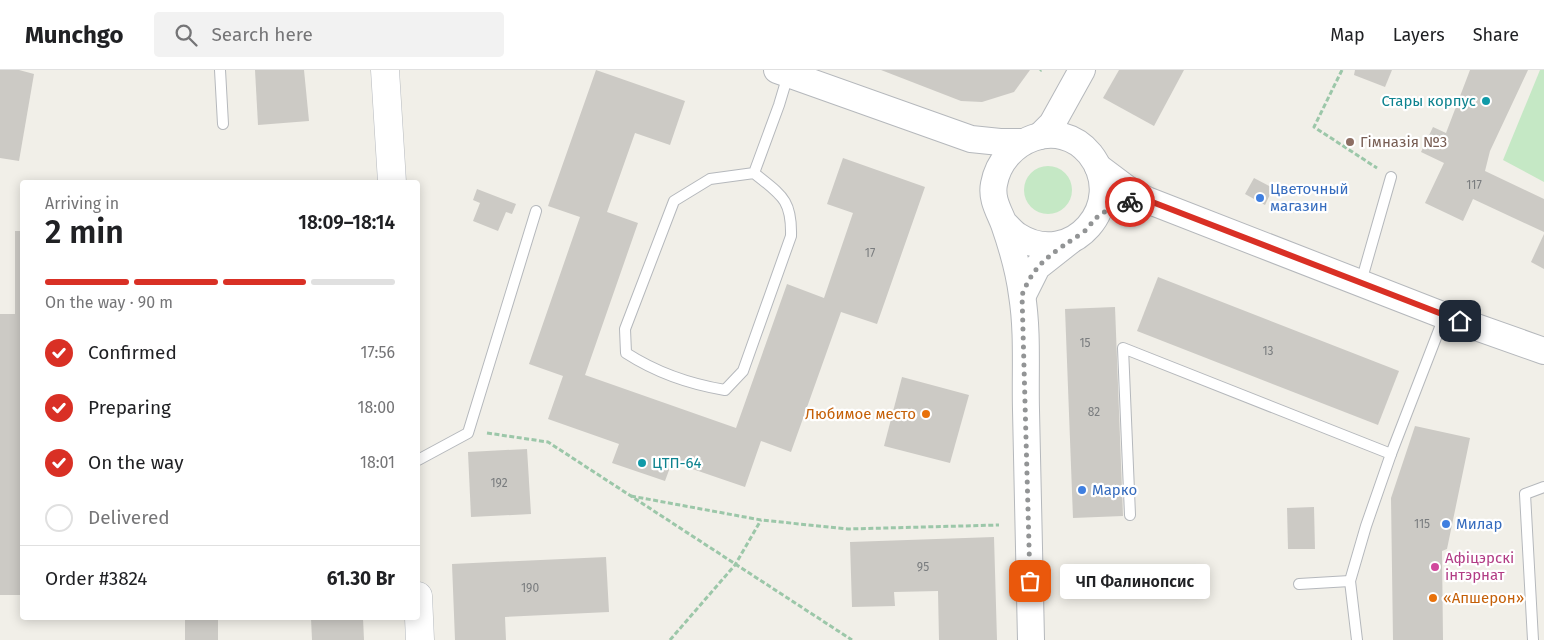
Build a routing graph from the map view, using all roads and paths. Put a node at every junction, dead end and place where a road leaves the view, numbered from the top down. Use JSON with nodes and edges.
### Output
{"nodes":[{"id":1,"x":220,"y":70,"type":"edge"},
{"id":2,"x":385,"y":70,"type":"edge"},
{"id":3,"x":1082,"y":70,"type":"edge"},
{"id":4,"x":1342,"y":70,"type":"edge"},
{"id":5,"x":783,"y":72,"type":"edge"},
{"id":6,"x":1068,"y":98,"type":"junction"},
{"id":7,"x":223,"y":124,"type":"dead end"},
{"id":8,"x":971,"y":139,"type":"junction"},
{"id":9,"x":1032,"y":139,"type":"junction"},
{"id":10,"x":1093,"y":160,"type":"junction"},
{"id":11,"x":754,"y":173,"type":"junction"},
{"id":12,"x":1391,"y":177,"type":"joint"},
{"id":13,"x":392,"y":180,"type":"edge"},
{"id":14,"x":993,"y":187,"type":"junction"},
{"id":15,"x":1147,"y":200,"type":"junction"},
{"id":16,"x":536,"y":211,"type":"dead end"},
{"id":17,"x":1096,"y":218,"type":"junction"},
{"id":18,"x":1004,"y":223,"type":"junction"},
{"id":19,"x":1070,"y":241,"type":"junction"},
{"id":20,"x":1361,"y":283,"type":"junction"},
{"id":21,"x":1022,"y":295,"type":"junction"},
{"id":22,"x":1444,"y":316,"type":"junction"},
{"id":23,"x":1544,"y":351,"type":"edge"},
{"id":24,"x":468,"y":433,"type":"junction"},
{"id":25,"x":1390,"y":454,"type":"junction"},
{"id":26,"x":420,"y":459,"type":"edge"},
{"id":27,"x":1544,"y":487,"type":"edge"},
{"id":28,"x":628,"y":495,"type":"junction"},
{"id":29,"x":1130,"y":515,"type":"dead end"},
{"id":30,"x":761,"y":520,"type":"junction"},
{"id":31,"x":999,"y":525,"type":"dead end"},
{"id":32,"x":735,"y":565,"type":"junction"},
{"id":33,"x":1350,"y":581,"type":"junction"},
{"id":34,"x":1299,"y":584,"type":"dead end"},
{"id":35,"x":419,"y":620,"type":"edge"},
{"id":36,"x":420,"y":640,"type":"edge"},
{"id":37,"x":670,"y":640,"type":"edge"},
{"id":38,"x":852,"y":640,"type":"edge"},
{"id":39,"x":1031,"y":640,"type":"edge"},
{"id":40,"x":1357,"y":640,"type":"edge"},
{"id":41,"x":1533,"y":640,"type":"edge"}],
"edges":[{"from":1,"to":7,"type":"lane"},
{"from":2,"to":13,"type":"main road"},
{"from":3,"to":6,"type":"street"},
{"from":4,"to":12,"type":"path"},
{"from":5,"to":8,"type":"street"},
{"from":5,"to":11,"type":"lane"},
{"from":6,"to":9,"type":"street"},
{"from":6,"to":10,"type":"street"},
{"from":8,"to":9,"type":"street"},
{"from":8,"to":14,"type":"street"},
{"from":9,"to":10,"type":"street"},
{"from":9,"to":14,"type":"street"},
{"from":10,"to":15,"type":"street"},
{"from":10,"to":17,"type":"street"},
{"from":11,"to":11,"type":"lane"},
{"from":12,"to":20,"type":"lane"},
{"from":14,"to":18,"type":"street"},
{"from":15,"to":17,"type":"street"},
{"from":15,"to":20,"type":"street"},
{"from":16,"to":24,"type":"lane"},
{"from":17,"to":19,"type":"street"},
{"from":18,"to":19,"type":"street"},
{"from":18,"to":21,"type":"street"},
{"from":19,"to":21,"type":"street"},
{"from":20,"to":22,"type":"street"},
{"from":21,"to":39,"type":"street"},
{"from":22,"to":23,"type":"street"},
{"from":22,"to":25,"type":"lane"},
{"from":24,"to":26,"type":"lane"},
{"from":24,"to":28,"type":"path"},
{"from":25,"to":29,"type":"lane"},
{"from":25,"to":33,"type":"lane"},
{"from":27,"to":41,"type":"lane"},
{"from":28,"to":30,"type":"path"},
{"from":28,"to":32,"type":"path"},
{"from":30,"to":31,"type":"path"},
{"from":30,"to":32,"type":"path"},
{"from":32,"to":37,"type":"path"},
{"from":32,"to":38,"type":"path"},
{"from":33,"to":34,"type":"lane"},
{"from":33,"to":40,"type":"lane"},
{"from":35,"to":36,"type":"main road"}]}
